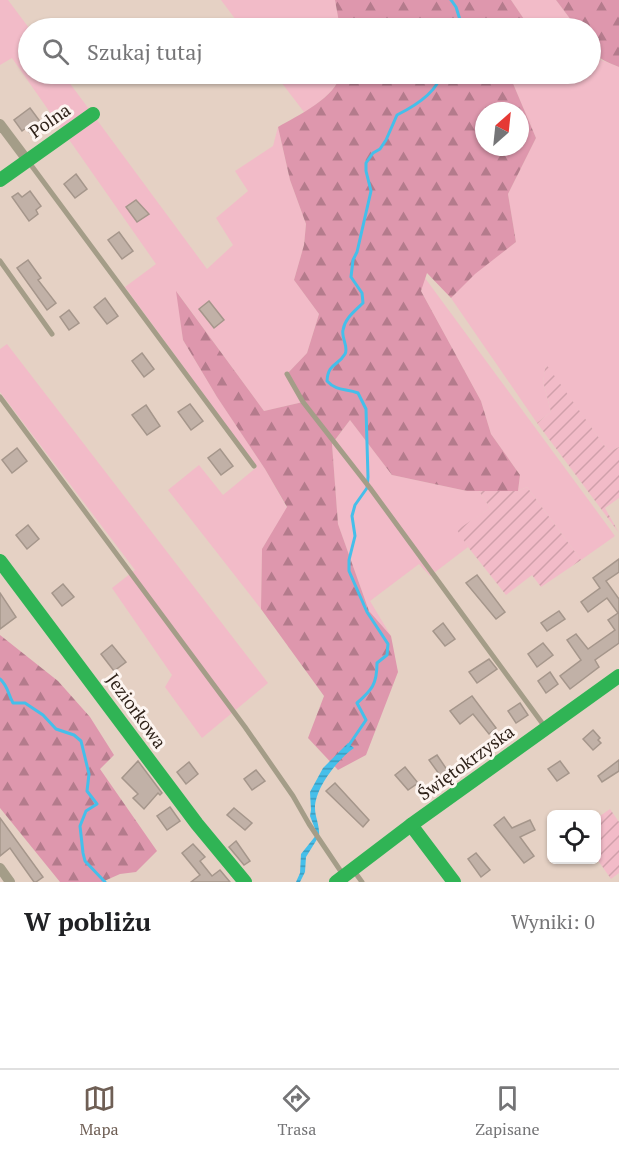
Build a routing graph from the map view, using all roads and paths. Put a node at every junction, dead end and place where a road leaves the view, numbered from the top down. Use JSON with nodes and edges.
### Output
{"nodes":[{"id":1,"x":93,"y":114,"type":"dead end"},
{"id":2,"x":0,"y":124,"type":"edge"},
{"id":3,"x":27,"y":160,"type":"junction"},
{"id":4,"x":0,"y":180,"type":"edge"},
{"id":5,"x":0,"y":261,"type":"edge"},
{"id":6,"x":52,"y":334,"type":"dead end"},
{"id":7,"x":287,"y":374,"type":"dead end"},
{"id":8,"x":0,"y":397,"type":"edge"},
{"id":9,"x":254,"y":466,"type":"dead end"},
{"id":10,"x":0,"y":561,"type":"edge"},
{"id":11,"x":619,"y":676,"type":"edge"},
{"id":12,"x":546,"y":728,"type":"junction"},
{"id":13,"x":411,"y":825,"type":"junction"},
{"id":14,"x":0,"y":868,"type":"edge"},
{"id":15,"x":345,"y":876,"type":"edge"},
{"id":16,"x":10,"y":882,"type":"edge"},
{"id":17,"x":245,"y":882,"type":"edge"},
{"id":18,"x":362,"y":882,"type":"edge"},
{"id":19,"x":454,"y":882,"type":"edge"}],
"edges":[{"from":1,"to":3,"type":"street","name":"Polna"},
{"from":2,"to":3,"type":"street"},
{"from":3,"to":4,"type":"street","name":"Polna"},
{"from":3,"to":9,"type":"lane"},
{"from":5,"to":6,"type":"lane"},
{"from":7,"to":12,"type":"lane"},
{"from":8,"to":15,"type":"lane"},
{"from":10,"to":17,"type":"street","name":"Jeziorkowa"},
{"from":11,"to":12,"type":"street","name":"Świętokrzyska"},
{"from":12,"to":13,"type":"street","name":"Świętokrzyska"},
{"from":13,"to":15,"type":"street","name":"Świętokrzyska"},
{"from":13,"to":19,"type":"street"},
{"from":14,"to":16,"type":"street"},
{"from":15,"to":18,"type":"lane"}]}
